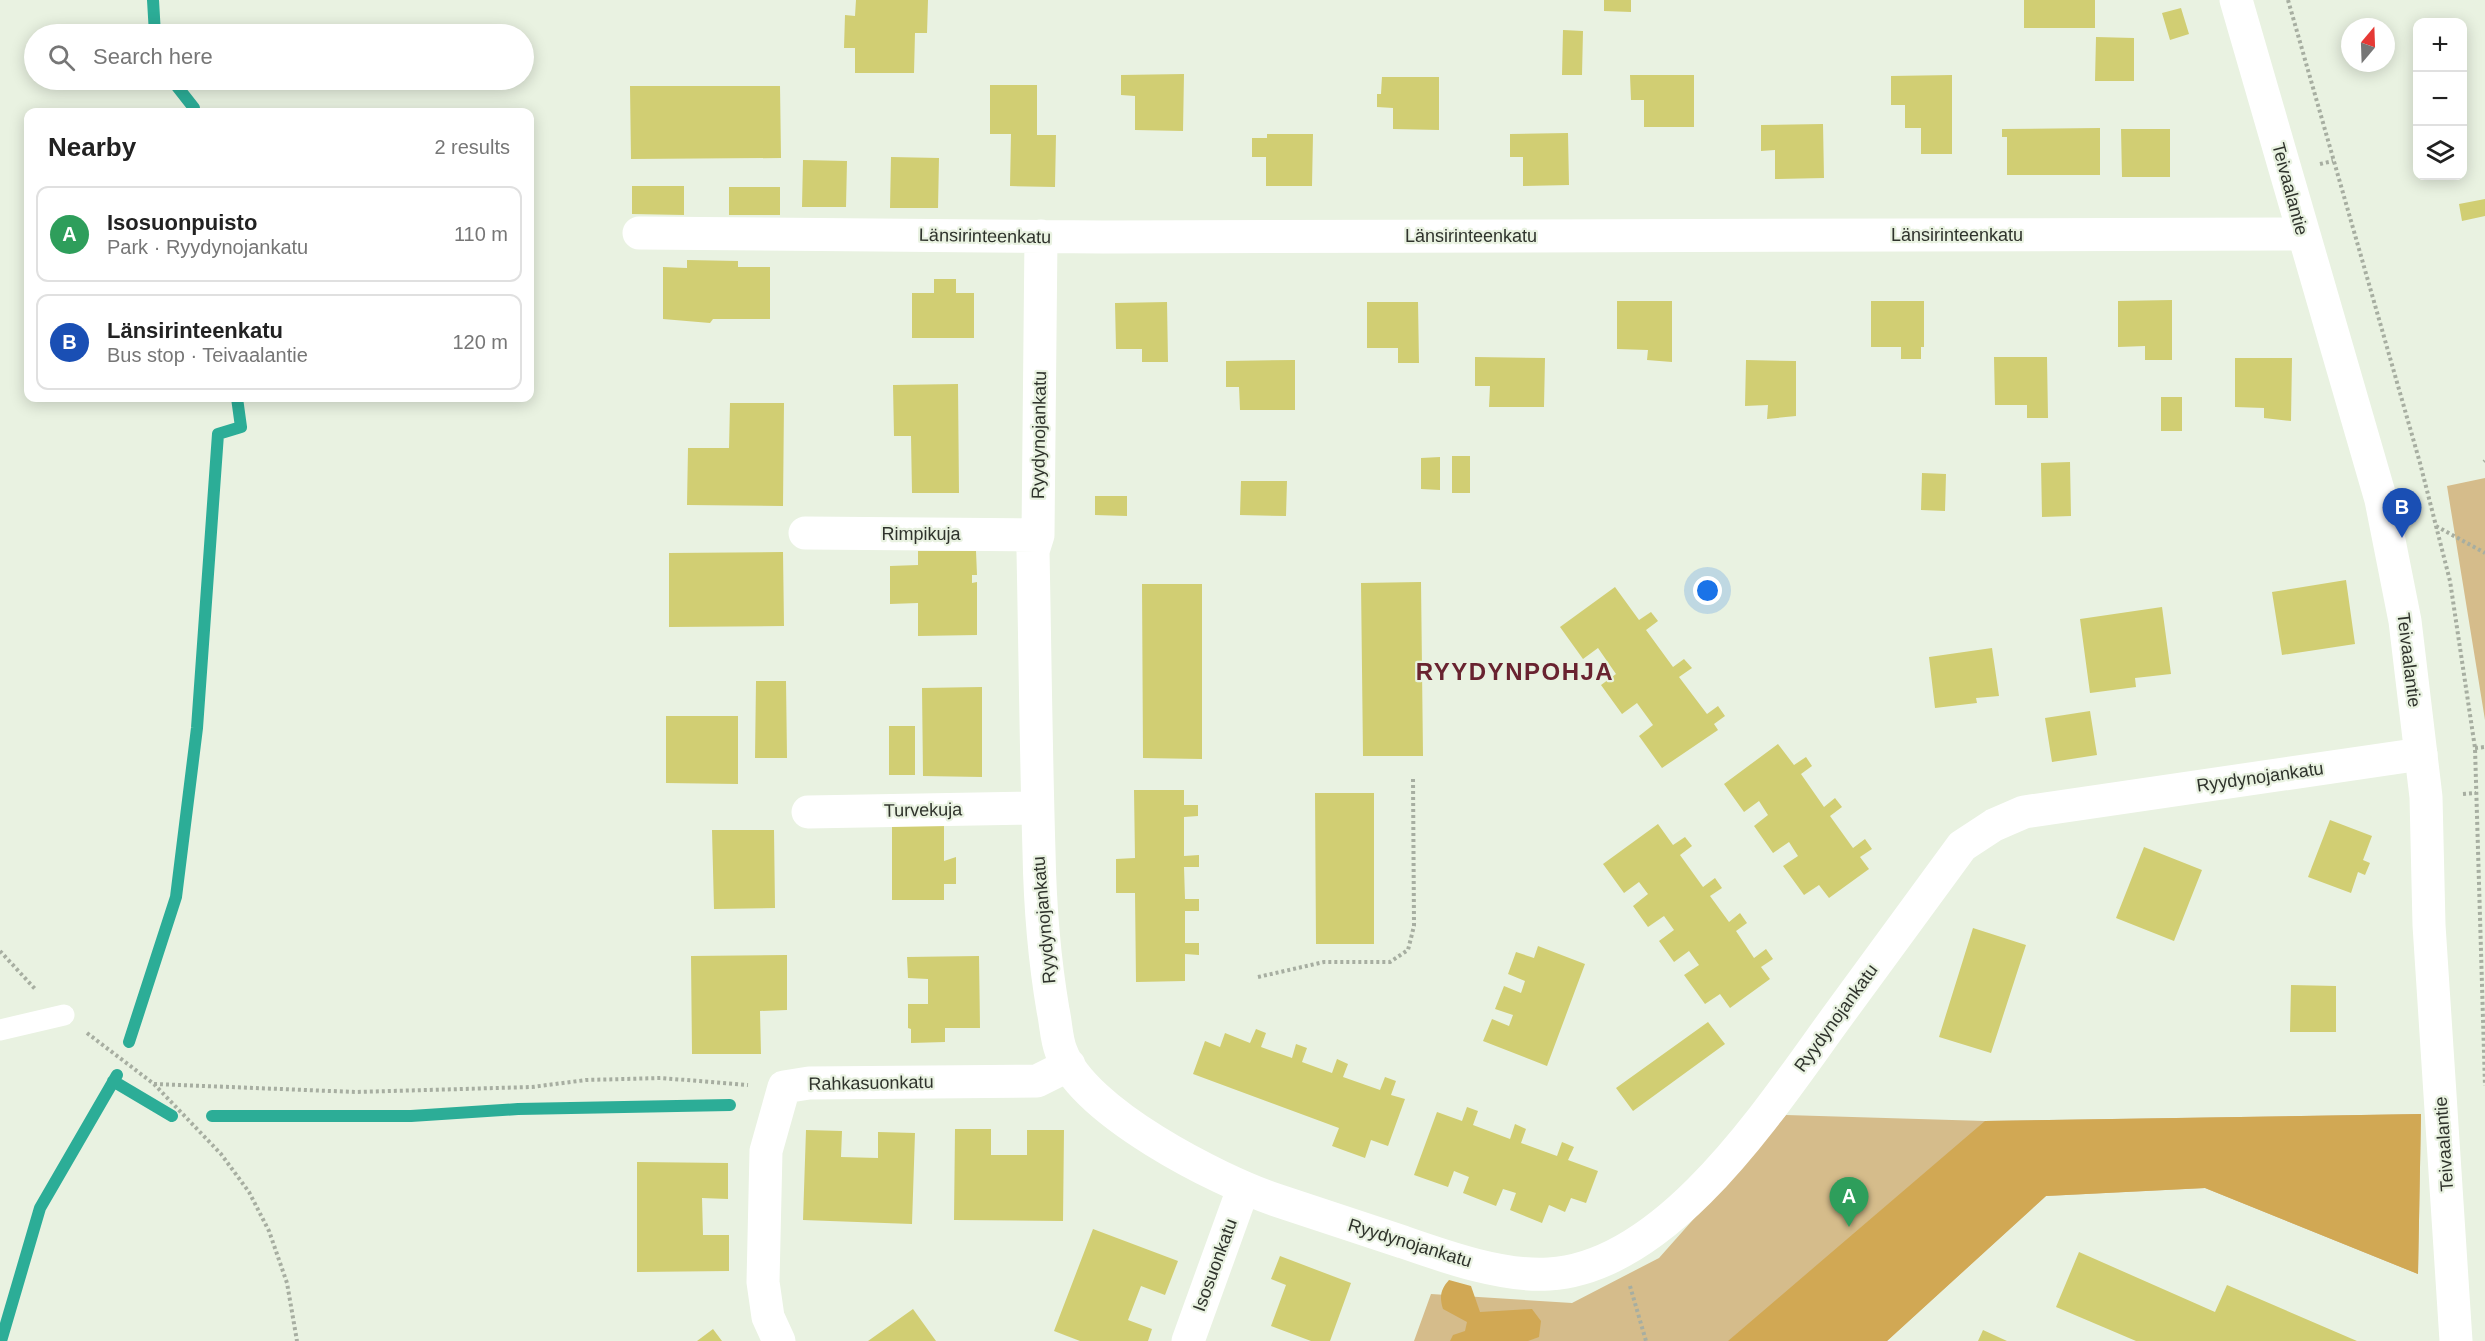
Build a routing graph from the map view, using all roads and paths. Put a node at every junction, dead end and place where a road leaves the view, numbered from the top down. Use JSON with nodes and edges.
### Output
{"nodes":[{"id":1,"x":2236,"y":0,"type":"edge"},
{"id":2,"x":639,"y":233,"type":"dead end"},
{"id":3,"x":2302,"y":234,"type":"junction"},
{"id":4,"x":1041,"y":236,"type":"junction"},
{"id":5,"x":2436,"y":526,"type":"dead end"},
{"id":6,"x":805,"y":533,"type":"dead end"},
{"id":7,"x":1038,"y":535,"type":"junction"},
{"id":8,"x":2485,"y":553,"type":"edge"},
{"id":9,"x":2485,"y":747,"type":"edge"},
{"id":10,"x":2475,"y":748,"type":"dead end"},
{"id":11,"x":2421,"y":754,"type":"junction"},
{"id":12,"x":1413,"y":777,"type":"dead end"},
{"id":13,"x":1037,"y":808,"type":"junction"},
{"id":14,"x":808,"y":812,"type":"dead end"},
{"id":15,"x":0,"y":951,"type":"edge"},
{"id":16,"x":1258,"y":977,"type":"dead end"},
{"id":17,"x":63,"y":1015,"type":"junction"},
{"id":18,"x":0,"y":1030,"type":"edge"},
{"id":19,"x":1068,"y":1065,"type":"junction"},
{"id":20,"x":154,"y":1084,"type":"junction"},
{"id":21,"x":784,"y":1087,"type":"junction"},
{"id":22,"x":1243,"y":1189,"type":"junction"},
{"id":23,"x":1619,"y":1255,"type":"junction"},
{"id":24,"x":297,"y":1341,"type":"edge"},
{"id":25,"x":779,"y":1341,"type":"edge"},
{"id":26,"x":1188,"y":1341,"type":"edge"},
{"id":27,"x":1646,"y":1341,"type":"edge"},
{"id":28,"x":2456,"y":1341,"type":"edge"}],
"edges":[{"from":1,"to":3,"type":"street","name":"Teivaalantie"},
{"from":2,"to":4,"type":"street","name":"Länsirinteenkatu"},
{"from":3,"to":4,"type":"street","name":"Länsirinteenkatu"},
{"from":3,"to":11,"type":"street","name":"Teivaalantie"},
{"from":4,"to":7,"type":"street","name":"Ryydynojankatu"},
{"from":5,"to":8,"type":"path"},
{"from":6,"to":7,"type":"street","name":"Rimpikuja"},
{"from":7,"to":13,"type":"street","name":"Ryydynojankatu"},
{"from":9,"to":10,"type":"path"},
{"from":11,"to":23,"type":"street","name":"Ryydynojankatu"},
{"from":11,"to":28,"type":"street","name":"Teivaalantie"},
{"from":12,"to":16,"type":"path"},
{"from":13,"to":14,"type":"street","name":"Turvekuja"},
{"from":13,"to":19,"type":"street","name":"Ryydynojankatu"},
{"from":15,"to":17,"type":"path"},
{"from":17,"to":18,"type":"lane"},
{"from":17,"to":20,"type":"path"},
{"from":19,"to":21,"type":"street","name":"Rahkasuonkatu"},
{"from":19,"to":22,"type":"street","name":"Ryydynojankatu"},
{"from":20,"to":21,"type":"path"},
{"from":20,"to":24,"type":"path"},
{"from":21,"to":25,"type":"street","name":"Rahkasuonkatu"},
{"from":22,"to":23,"type":"street","name":"Ryydynojankatu"},
{"from":22,"to":26,"type":"street","name":"Isosuonkatu"},
{"from":23,"to":27,"type":"path"}]}
